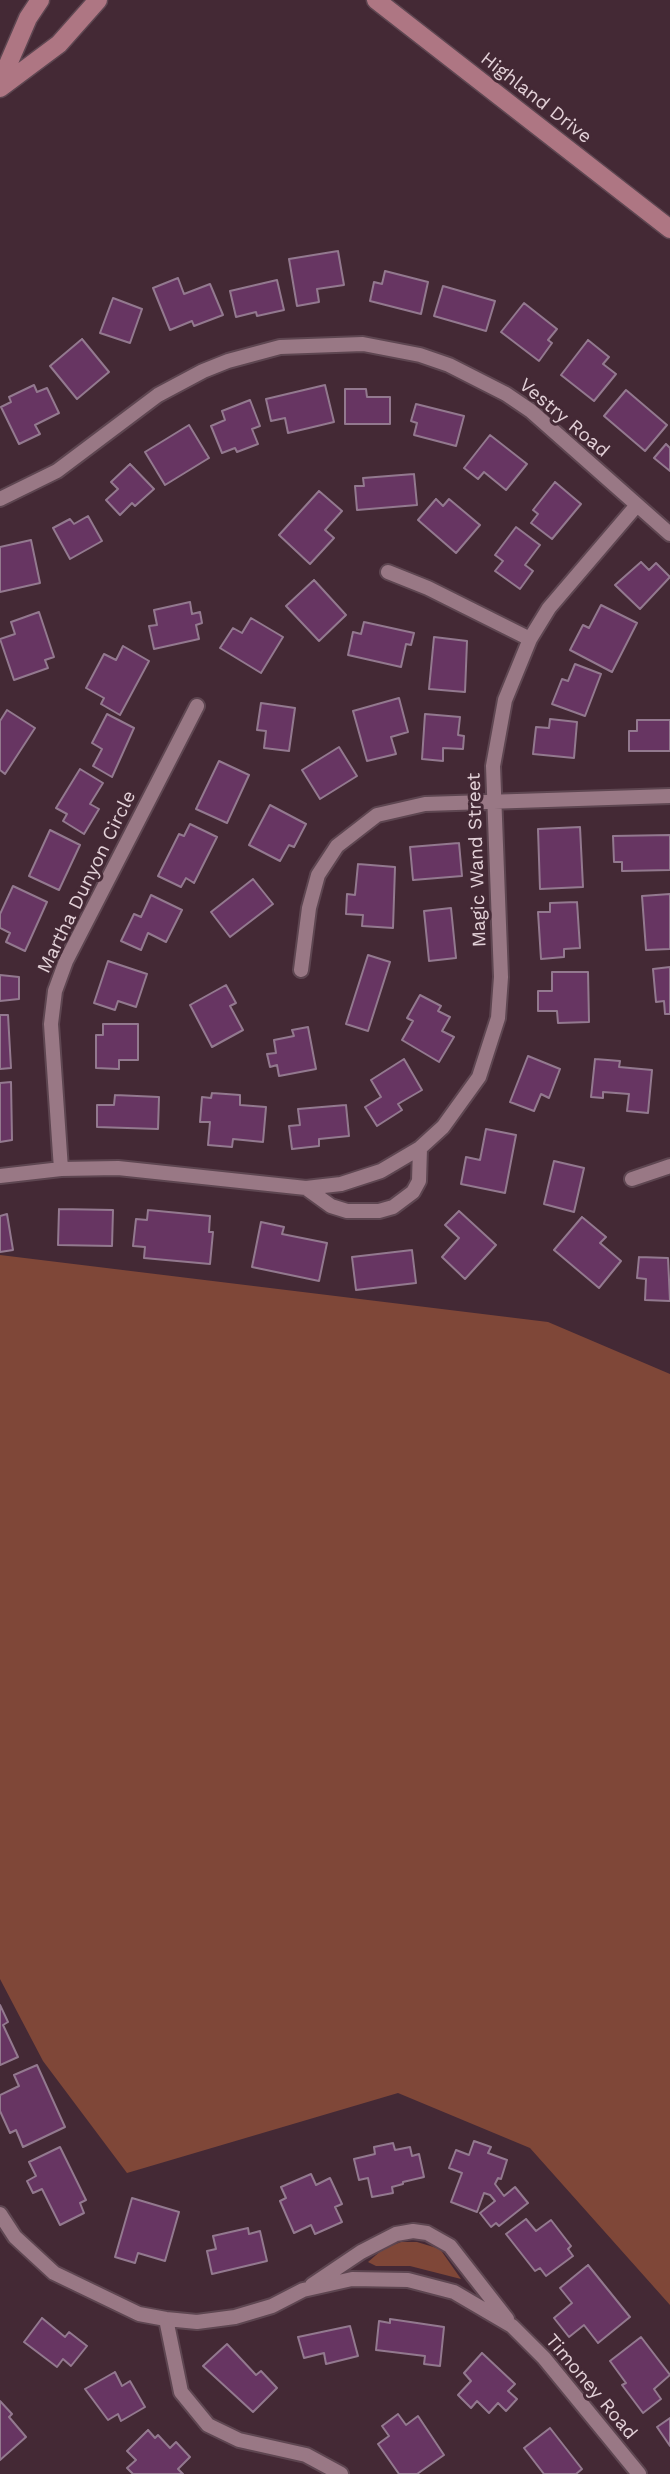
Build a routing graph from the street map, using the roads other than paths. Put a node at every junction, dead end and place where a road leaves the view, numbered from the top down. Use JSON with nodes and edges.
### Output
{"nodes":[{"id":1,"x":40,"y":0,"type":"edge"},
{"id":2,"x":98,"y":0,"type":"edge"},
{"id":3,"x":376,"y":0,"type":"edge"},
{"id":4,"x":0,"y":83,"type":"edge"},
{"id":5,"x":0,"y":88,"type":"edge"},
{"id":6,"x":670,"y":229,"type":"edge"},
{"id":7,"x":0,"y":499,"type":"edge"},
{"id":8,"x":637,"y":505,"type":"junction"},
{"id":9,"x":670,"y":534,"type":"edge"},
{"id":10,"x":388,"y":572,"type":"dead end"},
{"id":11,"x":530,"y":639,"type":"junction"},
{"id":12,"x":197,"y":706,"type":"dead end"},
{"id":13,"x":670,"y":796,"type":"edge"},
{"id":14,"x":492,"y":801,"type":"junction"},
{"id":15,"x":301,"y":970,"type":"dead end"},
{"id":16,"x":420,"y":1148,"type":"junction"},
{"id":17,"x":670,"y":1166,"type":"edge"},
{"id":18,"x":61,"y":1169,"type":"junction"},
{"id":19,"x":0,"y":1176,"type":"edge"},
{"id":20,"x":632,"y":1180,"type":"dead end"},
{"id":21,"x":306,"y":1188,"type":"junction"},
{"id":22,"x":0,"y":2214,"type":"edge"},
{"id":23,"x":303,"y":2290,"type":"junction"},
{"id":24,"x":166,"y":2319,"type":"junction"},
{"id":25,"x":512,"y":2326,"type":"junction"},
{"id":26,"x":341,"y":2474,"type":"edge"},
{"id":27,"x":639,"y":2474,"type":"edge"}],
"edges":[{"from":1,"to":4,"type":"main road"},
{"from":2,"to":5,"type":"main road"},
{"from":3,"to":6,"type":"main road","name":"Highland Drive"},
{"from":7,"to":8,"type":"street","name":"Vestry Road"},
{"from":8,"to":9,"type":"street","name":"Vestry Road"},
{"from":8,"to":11,"type":"street","name":"Magic Wand Street"},
{"from":10,"to":11,"type":"street"},
{"from":11,"to":14,"type":"street","name":"Magic Wand Street"},
{"from":12,"to":18,"type":"street","name":"Martha Dunyon Circle"},
{"from":13,"to":14,"type":"street"},
{"from":14,"to":15,"type":"street"},
{"from":14,"to":16,"type":"street","name":"Magic Wand Street"},
{"from":16,"to":21,"type":"street","name":"Magic Wand Street"},
{"from":16,"to":21,"type":"street","name":"Magic Wand Street"},
{"from":17,"to":20,"type":"street"},
{"from":18,"to":19,"type":"street","name":"Magic Wand Street"},
{"from":18,"to":21,"type":"street","name":"Magic Wand Street"},
{"from":22,"to":24,"type":"street","name":"Timoney Road"},
{"from":23,"to":24,"type":"street","name":"Timoney Road"},
{"from":23,"to":25,"type":"street","name":"Timoney Road"},
{"from":23,"to":25,"type":"street","name":"Timoney Road"},
{"from":24,"to":26,"type":"street"},
{"from":25,"to":27,"type":"street","name":"Timoney Road"}]}
